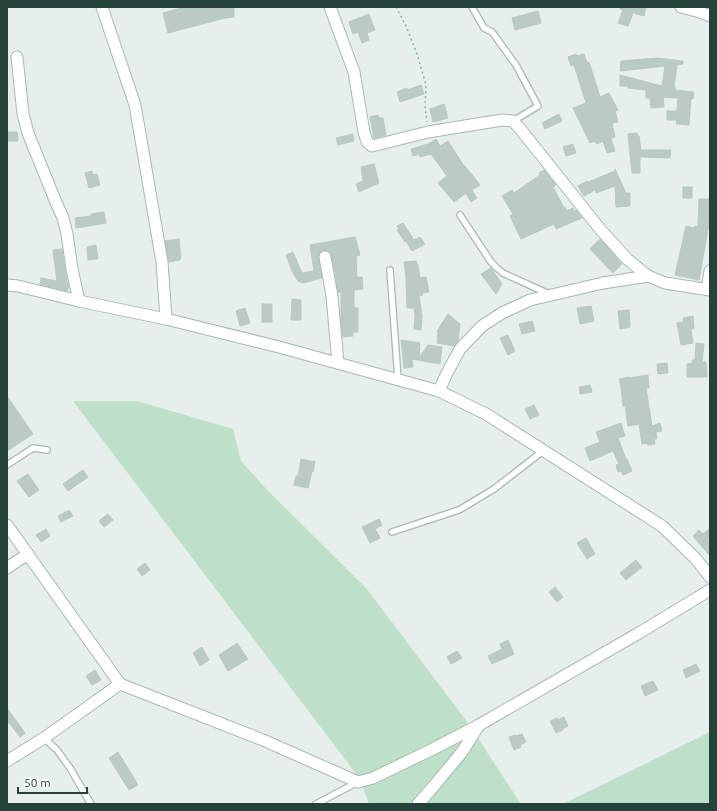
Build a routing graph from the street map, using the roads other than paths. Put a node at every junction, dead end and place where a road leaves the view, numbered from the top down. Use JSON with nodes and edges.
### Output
{"nodes":[{"id":1,"x":102,"y":7,"type":"edge"},
{"id":2,"x":330,"y":7,"type":"edge"},
{"id":3,"x":472,"y":7,"type":"edge"},
{"id":4,"x":681,"y":7,"type":"edge"},
{"id":5,"x":710,"y":16,"type":"edge"},
{"id":6,"x":17,"y":57,"type":"dead end"},
{"id":7,"x":513,"y":121,"type":"junction"},
{"id":8,"x":460,"y":215,"type":"dead end"},
{"id":9,"x":325,"y":257,"type":"dead end"},
{"id":10,"x":390,"y":270,"type":"dead end"},
{"id":11,"x":710,"y":271,"type":"edge"},
{"id":12,"x":648,"y":276,"type":"junction"},
{"id":13,"x":7,"y":285,"type":"edge"},
{"id":14,"x":709,"y":289,"type":"edge"},
{"id":15,"x":549,"y":295,"type":"junction"},
{"id":16,"x":79,"y":301,"type":"junction"},
{"id":17,"x":166,"y":319,"type":"junction"},
{"id":18,"x":338,"y":363,"type":"junction"},
{"id":19,"x":398,"y":379,"type":"junction"},
{"id":20,"x":439,"y":391,"type":"junction"},
{"id":21,"x":47,"y":450,"type":"dead end"},
{"id":22,"x":544,"y":450,"type":"junction"},
{"id":23,"x":7,"y":465,"type":"edge"},
{"id":24,"x":7,"y":525,"type":"edge"},
{"id":25,"x":392,"y":532,"type":"dead end"},
{"id":26,"x":28,"y":554,"type":"junction"},
{"id":27,"x":7,"y":568,"type":"edge"},
{"id":28,"x":710,"y":577,"type":"edge"},
{"id":29,"x":710,"y":590,"type":"edge"},
{"id":30,"x":120,"y":684,"type":"junction"},
{"id":31,"x":479,"y":725,"type":"junction"},
{"id":32,"x":44,"y":738,"type":"junction"},
{"id":33,"x":7,"y":761,"type":"edge"},
{"id":34,"x":358,"y":782,"type":"junction"},
{"id":35,"x":91,"y":804,"type":"edge"},
{"id":36,"x":316,"y":804,"type":"edge"},
{"id":37,"x":418,"y":804,"type":"edge"}],
"edges":[{"from":1,"to":17,"type":"street"},
{"from":2,"to":7,"type":"street"},
{"from":3,"to":7,"type":"lane"},
{"from":4,"to":5,"type":"street"},
{"from":6,"to":16,"type":"street"},
{"from":7,"to":12,"type":"street"},
{"from":8,"to":15,"type":"lane"},
{"from":9,"to":18,"type":"street"},
{"from":10,"to":19,"type":"lane"},
{"from":11,"to":14,"type":"street"},
{"from":12,"to":14,"type":"street"},
{"from":12,"to":15,"type":"street"},
{"from":13,"to":16,"type":"street"},
{"from":15,"to":20,"type":"street"},
{"from":16,"to":17,"type":"street"},
{"from":17,"to":18,"type":"street"},
{"from":18,"to":19,"type":"street"},
{"from":19,"to":20,"type":"street"},
{"from":20,"to":22,"type":"street"},
{"from":21,"to":23,"type":"lane"},
{"from":22,"to":25,"type":"lane"},
{"from":22,"to":28,"type":"street"},
{"from":24,"to":26,"type":"street"},
{"from":26,"to":27,"type":"street"},
{"from":26,"to":30,"type":"street"},
{"from":29,"to":31,"type":"street"},
{"from":30,"to":32,"type":"street"},
{"from":30,"to":34,"type":"street"},
{"from":31,"to":34,"type":"street"},
{"from":31,"to":37,"type":"street"},
{"from":32,"to":33,"type":"street"},
{"from":32,"to":35,"type":"lane"},
{"from":34,"to":36,"type":"lane"}]}
